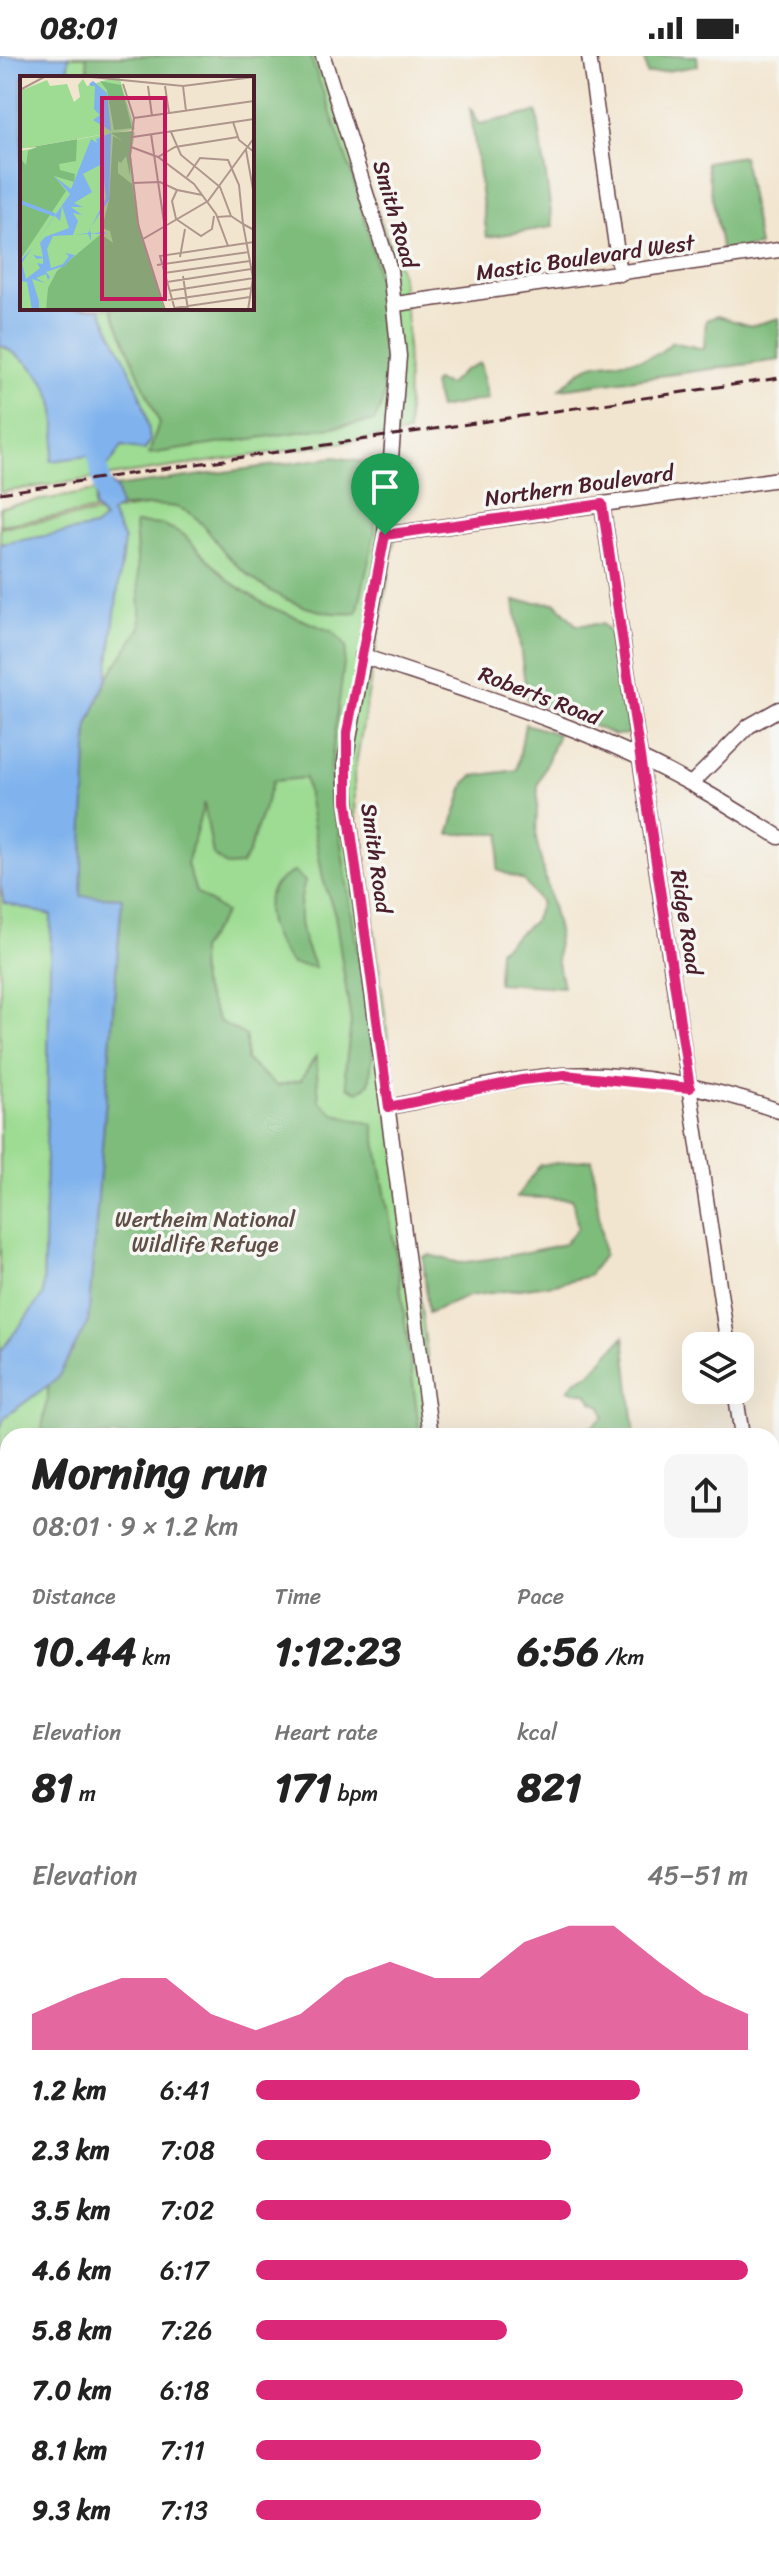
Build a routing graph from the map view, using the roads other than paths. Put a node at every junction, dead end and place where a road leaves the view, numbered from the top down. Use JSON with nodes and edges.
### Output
{"nodes":[{"id":1,"x":323,"y":56,"type":"edge"},
{"id":2,"x":589,"y":56,"type":"edge"},
{"id":3,"x":779,"y":250,"type":"edge"},
{"id":4,"x":620,"y":274,"type":"junction"},
{"id":5,"x":396,"y":304,"type":"junction"},
{"id":6,"x":779,"y":479,"type":"edge"},
{"id":7,"x":602,"y":504,"type":"junction"},
{"id":8,"x":385,"y":535,"type":"junction"},
{"id":9,"x":362,"y":656,"type":"junction"},
{"id":10,"x":779,"y":709,"type":"edge"},
{"id":11,"x":641,"y":759,"type":"junction"},
{"id":12,"x":691,"y":784,"type":"junction"},
{"id":13,"x":779,"y":837,"type":"edge"},
{"id":14,"x":690,"y":1088,"type":"junction"},
{"id":15,"x":389,"y":1107,"type":"junction"},
{"id":16,"x":779,"y":1111,"type":"edge"},
{"id":17,"x":726,"y":1332,"type":"edge"},
{"id":18,"x":737,"y":1404,"type":"edge"},
{"id":19,"x":430,"y":1428,"type":"edge"},
{"id":20,"x":741,"y":1428,"type":"edge"}],
"edges":[{"from":1,"to":5,"type":"street","name":"Smith Road"},
{"from":2,"to":4,"type":"street"},
{"from":3,"to":4,"type":"street","name":"Mastic Boulevard West"},
{"from":4,"to":5,"type":"street","name":"Mastic Boulevard West"},
{"from":5,"to":8,"type":"street","name":"Smith Road"},
{"from":6,"to":7,"type":"street","name":"Northern Boulevard"},
{"from":7,"to":8,"type":"street","name":"Northern Boulevard"},
{"from":7,"to":11,"type":"street","name":"Ridge Road"},
{"from":8,"to":9,"type":"street","name":"Smith Road"},
{"from":9,"to":11,"type":"street","name":"Roberts Road"},
{"from":9,"to":15,"type":"street","name":"Smith Road"},
{"from":10,"to":12,"type":"street"},
{"from":11,"to":12,"type":"street","name":"Roberts Road"},
{"from":11,"to":14,"type":"street","name":"Ridge Road"},
{"from":12,"to":13,"type":"street","name":"Roberts Road"},
{"from":14,"to":15,"type":"street"},
{"from":14,"to":16,"type":"street"},
{"from":14,"to":17,"type":"street","name":"Ridge Road"},
{"from":15,"to":19,"type":"street","name":"Smith Road"},
{"from":18,"to":20,"type":"street"}]}
